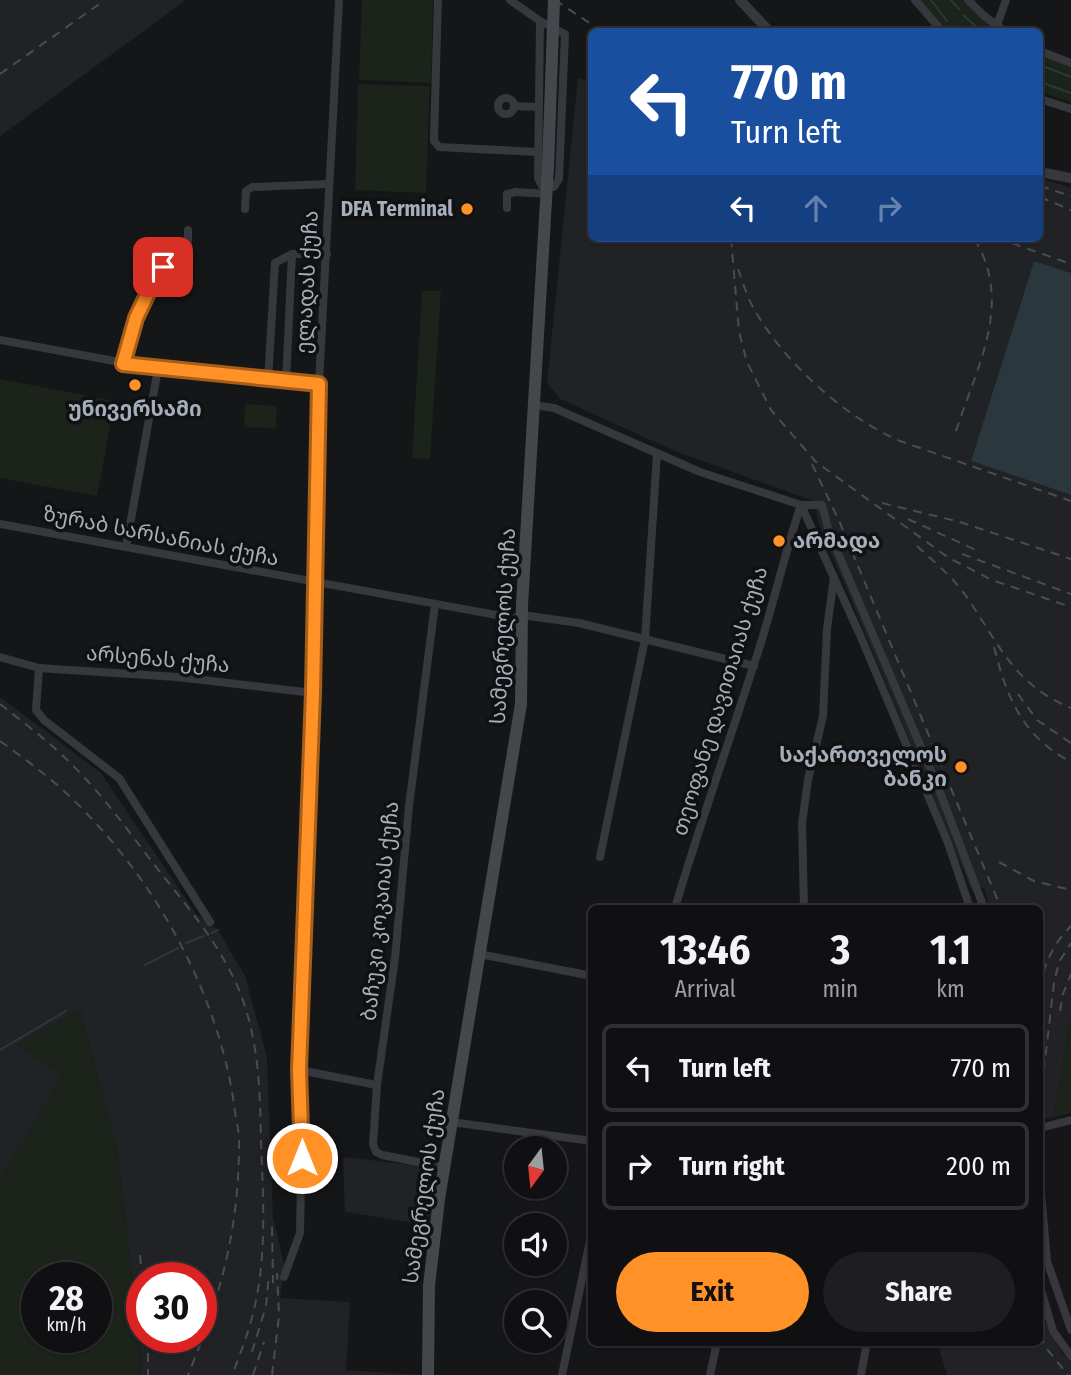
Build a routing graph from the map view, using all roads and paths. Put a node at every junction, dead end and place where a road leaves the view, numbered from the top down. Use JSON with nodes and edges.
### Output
{"nodes":[{"id":1,"x":338,"y":0,"type":"edge"},
{"id":2,"x":438,"y":0,"type":"edge"},
{"id":3,"x":510,"y":0,"type":"edge"},
{"id":4,"x":554,"y":0,"type":"edge"},
{"id":5,"x":740,"y":0,"type":"edge"},
{"id":6,"x":915,"y":0,"type":"edge"},
{"id":7,"x":968,"y":0,"type":"edge"},
{"id":8,"x":1006,"y":0,"type":"edge"},
{"id":9,"x":540,"y":21,"type":"junction"},
{"id":10,"x":997,"y":25,"type":"junction"},
{"id":11,"x":766,"y":28,"type":"edge"},
{"id":12,"x":940,"y":28,"type":"edge"},
{"id":13,"x":1001,"y":28,"type":"edge"},
{"id":14,"x":1043,"y":52,"type":"edge"},
{"id":15,"x":1071,"y":63,"type":"edge"},
{"id":16,"x":1043,"y":100,"type":"edge"},
{"id":17,"x":514,"y":106,"type":"dead end"},
{"id":18,"x":538,"y":107,"type":"junction"},
{"id":19,"x":1071,"y":109,"type":"edge"},
{"id":20,"x":537,"y":152,"type":"junction"},
{"id":21,"x":1043,"y":173,"type":"edge"},
{"id":22,"x":1071,"y":178,"type":"edge"},
{"id":23,"x":328,"y":184,"type":"junction"},
{"id":24,"x":548,"y":191,"type":"junction"},
{"id":25,"x":507,"y":208,"type":"dead end"},
{"id":26,"x":246,"y":209,"type":"dead end"},
{"id":27,"x":188,"y":230,"type":"dead end"},
{"id":28,"x":292,"y":254,"type":"junction"},
{"id":29,"x":327,"y":254,"type":"junction"},
{"id":30,"x":0,"y":340,"type":"edge"},
{"id":31,"x":123,"y":364,"type":"junction"},
{"id":32,"x":158,"y":369,"type":"junction"},
{"id":33,"x":268,"y":380,"type":"junction"},
{"id":34,"x":286,"y":382,"type":"junction"},
{"id":35,"x":319,"y":384,"type":"junction"},
{"id":36,"x":533,"y":405,"type":"junction"},
{"id":37,"x":657,"y":454,"type":"junction"},
{"id":38,"x":800,"y":505,"type":"junction"},
{"id":39,"x":0,"y":524,"type":"edge"},
{"id":40,"x":126,"y":547,"type":"junction"},
{"id":41,"x":834,"y":577,"type":"junction"},
{"id":42,"x":316,"y":583,"type":"junction"},
{"id":43,"x":435,"y":604,"type":"junction"},
{"id":44,"x":522,"y":615,"type":"junction"},
{"id":45,"x":645,"y":639,"type":"junction"},
{"id":46,"x":0,"y":657,"type":"edge"},
{"id":47,"x":754,"y":666,"type":"junction"},
{"id":48,"x":39,"y":667,"type":"junction"},
{"id":49,"x":313,"y":692,"type":"junction"},
{"id":50,"x":600,"y":857,"type":"dead end"},
{"id":51,"x":676,"y":905,"type":"edge"},
{"id":52,"x":804,"y":905,"type":"edge"},
{"id":53,"x":969,"y":905,"type":"edge"},
{"id":54,"x":983,"y":905,"type":"edge"},
{"id":55,"x":211,"y":922,"type":"dead end"},
{"id":56,"x":479,"y":954,"type":"junction"},
{"id":57,"x":588,"y":975,"type":"edge"},
{"id":58,"x":299,"y":1070,"type":"junction"},
{"id":59,"x":377,"y":1085,"type":"junction"},
{"id":60,"x":1071,"y":1121,"type":"edge"},
{"id":61,"x":451,"y":1122,"type":"junction"},
{"id":62,"x":1043,"y":1127,"type":"edge"},
{"id":63,"x":588,"y":1140,"type":"edge"},
{"id":64,"x":444,"y":1167,"type":"junction"},
{"id":65,"x":1043,"y":1216,"type":"edge"},
{"id":66,"x":588,"y":1250,"type":"edge"},
{"id":67,"x":284,"y":1277,"type":"dead end"},
{"id":68,"x":1043,"y":1296,"type":"edge"},
{"id":69,"x":1071,"y":1330,"type":"edge"},
{"id":70,"x":716,"y":1346,"type":"edge"},
{"id":71,"x":866,"y":1346,"type":"edge"},
{"id":72,"x":1071,"y":1356,"type":"edge"},
{"id":73,"x":428,"y":1375,"type":"edge"},
{"id":74,"x":562,"y":1375,"type":"edge"},
{"id":75,"x":710,"y":1375,"type":"edge"},
{"id":76,"x":861,"y":1375,"type":"edge"}],
"edges":[{"from":1,"to":23,"type":"street","name":"ელადას ქუჩა"},
{"from":2,"to":20,"type":"street"},
{"from":3,"to":9,"type":"street"},
{"from":4,"to":24,"type":"main road","name":"სამეგრელოს ქუჩა","bridge":true},
{"from":5,"to":11,"type":"street"},
{"from":6,"to":12,"type":"street"},
{"from":7,"to":10,"type":"street"},
{"from":8,"to":10,"type":"street"},
{"from":9,"to":18,"type":"street"},
{"from":9,"to":24,"type":"street"},
{"from":10,"to":13,"type":"street"},
{"from":14,"to":15,"type":"street"},
{"from":16,"to":19,"type":"street"},
{"from":17,"to":18,"type":"street"},
{"from":18,"to":20,"type":"street"},
{"from":20,"to":24,"type":"street"},
{"from":21,"to":22,"type":"street"},
{"from":23,"to":26,"type":"street"},
{"from":23,"to":29,"type":"street","name":"ელადას ქუჩა"},
{"from":24,"to":25,"type":"street"},
{"from":24,"to":36,"type":"main road","name":"სამეგრელოს ქუჩა"},
{"from":27,"to":31,"type":"street"},
{"from":28,"to":29,"type":"street"},
{"from":28,"to":33,"type":"street"},
{"from":28,"to":34,"type":"street"},
{"from":29,"to":35,"type":"street","name":"ელადას ქუჩა"},
{"from":30,"to":31,"type":"street"},
{"from":31,"to":32,"type":"street"},
{"from":32,"to":33,"type":"street"},
{"from":32,"to":40,"type":"street"},
{"from":33,"to":34,"type":"street"},
{"from":34,"to":35,"type":"street"},
{"from":35,"to":42,"type":"street","name":"ელადას ქუჩა"},
{"from":36,"to":37,"type":"street"},
{"from":36,"to":44,"type":"main road","name":"სამეგრელოს ქუჩა"},
{"from":37,"to":38,"type":"street"},
{"from":37,"to":45,"type":"street"},
{"from":38,"to":41,"type":"street"},
{"from":38,"to":47,"type":"street","name":"თეოფანე დავითაიას ქუჩა"},
{"from":38,"to":54,"type":"street"},
{"from":39,"to":40,"type":"street","name":"ზურაბ სარსანიას ქუჩა"},
{"from":40,"to":42,"type":"street","name":"ზურაბ სარსანიას ქუჩა"},
{"from":41,"to":52,"type":"street"},
{"from":41,"to":53,"type":"street"},
{"from":42,"to":43,"type":"street","name":"ზურაბ სარსანიას ქუჩა"},
{"from":42,"to":49,"type":"street","name":"ელადას ქუჩა"},
{"from":43,"to":44,"type":"street","name":"ზურაბ სარსანიას ქუჩა"},
{"from":43,"to":59,"type":"street","name":"ბაჩუკი კოკაიას ქუჩა"},
{"from":44,"to":45,"type":"street","name":"ზურაბ სარსანიას ქუჩა"},
{"from":44,"to":56,"type":"main road","name":"სამეგრელოს ქუჩა"},
{"from":45,"to":47,"type":"street","name":"ზურაბ სარსანიას ქუჩა"},
{"from":45,"to":50,"type":"street"},
{"from":46,"to":48,"type":"street","name":"არსენას ქუჩა"},
{"from":47,"to":51,"type":"street","name":"თეოფანე დავითაიას ქუჩა"},
{"from":48,"to":49,"type":"street","name":"არსენას ქუჩა"},
{"from":48,"to":55,"type":"street"},
{"from":49,"to":58,"type":"street","name":"ელადას ქუჩა"},
{"from":56,"to":57,"type":"street"},
{"from":56,"to":61,"type":"main road","name":"სამეგრელოს ქუჩა"},
{"from":58,"to":59,"type":"street"},
{"from":58,"to":67,"type":"street","name":"ელადას ქუჩა"},
{"from":59,"to":64,"type":"street","name":"ბაჩუკი კოკაიას ქუჩა"},
{"from":60,"to":62,"type":"street"},
{"from":61,"to":63,"type":"street"},
{"from":61,"to":64,"type":"main road","name":"სამეგრელოს ქუჩა"},
{"from":64,"to":73,"type":"main road","name":"სამეგრელოს ქუჩა"},
{"from":65,"to":69,"type":"street"},
{"from":66,"to":74,"type":"street"},
{"from":68,"to":72,"type":"street"},
{"from":70,"to":75,"type":"street"},
{"from":71,"to":76,"type":"street"}]}
